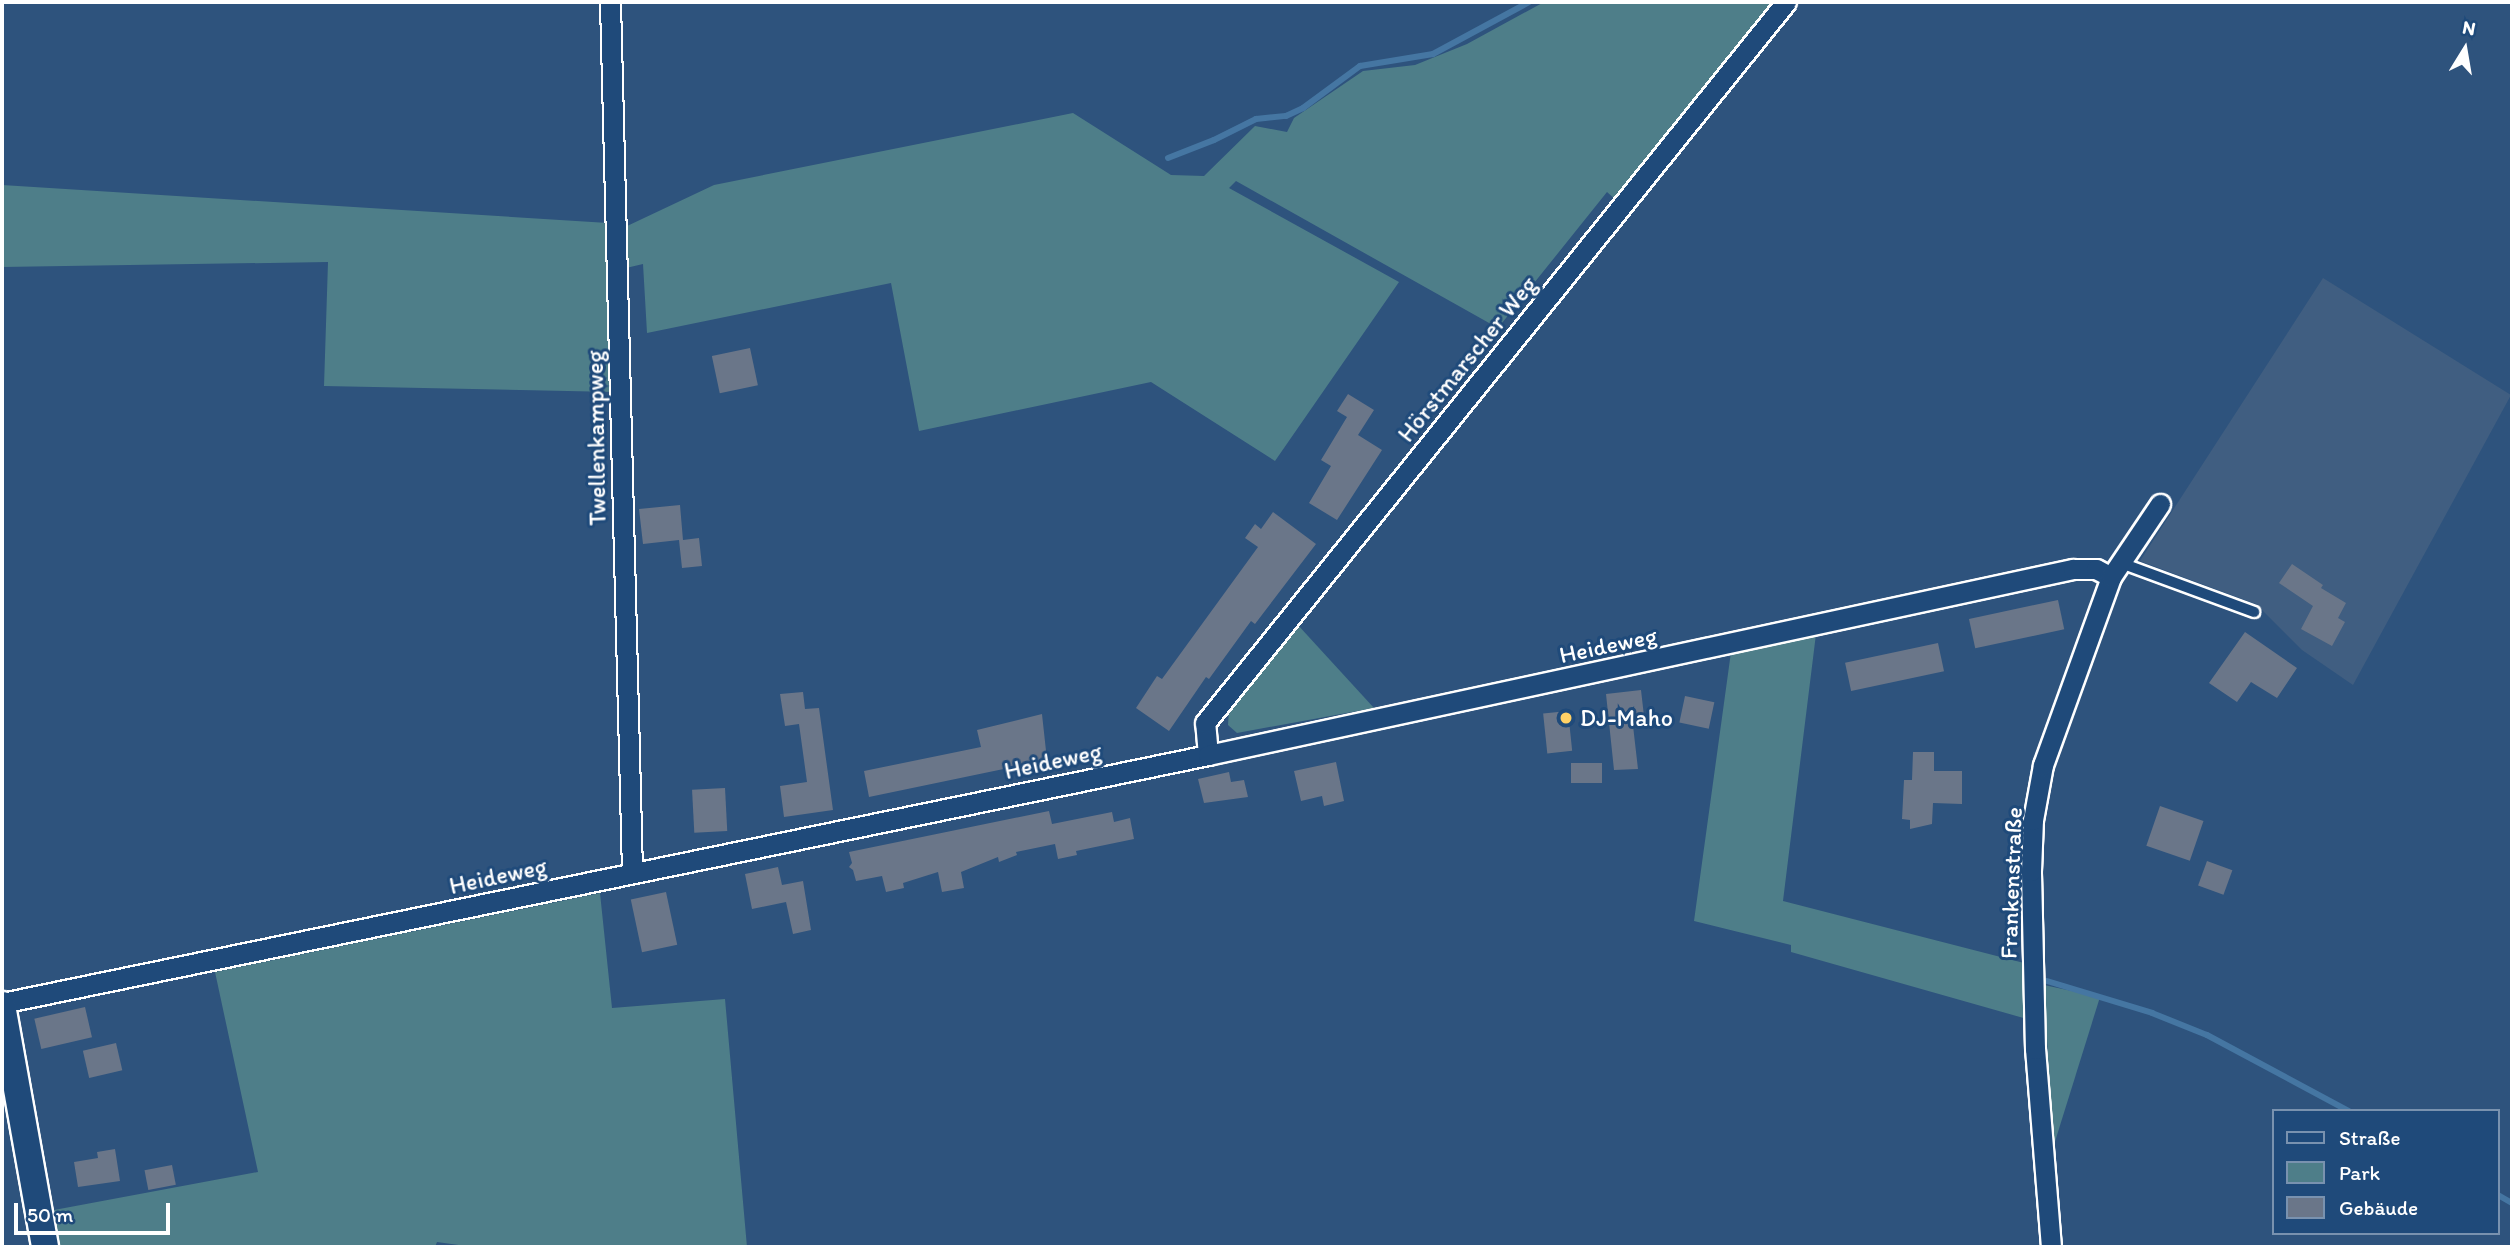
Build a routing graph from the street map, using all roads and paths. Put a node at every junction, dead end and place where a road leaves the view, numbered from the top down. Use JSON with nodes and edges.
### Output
{"nodes":[{"id":1,"x":610,"y":2,"type":"edge"},
{"id":2,"x":1786,"y":2,"type":"edge"},
{"id":3,"x":2160,"y":504,"type":"dead end"},
{"id":4,"x":2116,"y":570,"type":"junction"},
{"id":5,"x":2253,"y":612,"type":"dead end"},
{"id":6,"x":1208,"y":755,"type":"junction"},
{"id":7,"x":632,"y":873,"type":"junction"},
{"id":8,"x":2,"y":1004,"type":"edge"},
{"id":9,"x":45,"y":1247,"type":"edge"},
{"id":10,"x":2051,"y":1247,"type":"edge"}],
"edges":[{"from":1,"to":7,"type":"street","name":"Twellenkampweg"},
{"from":2,"to":6,"type":"street","name":"Hörstmarscher Weg"},
{"from":3,"to":4,"type":"street","name":"Frankenstraße"},
{"from":4,"to":5,"type":"lane"},
{"from":4,"to":6,"type":"street","name":"Heideweg"},
{"from":4,"to":10,"type":"street","name":"Frankenstraße"},
{"from":6,"to":7,"type":"street","name":"Heideweg"},
{"from":7,"to":8,"type":"street","name":"Heideweg"},
{"from":8,"to":9,"type":"main road"}]}
